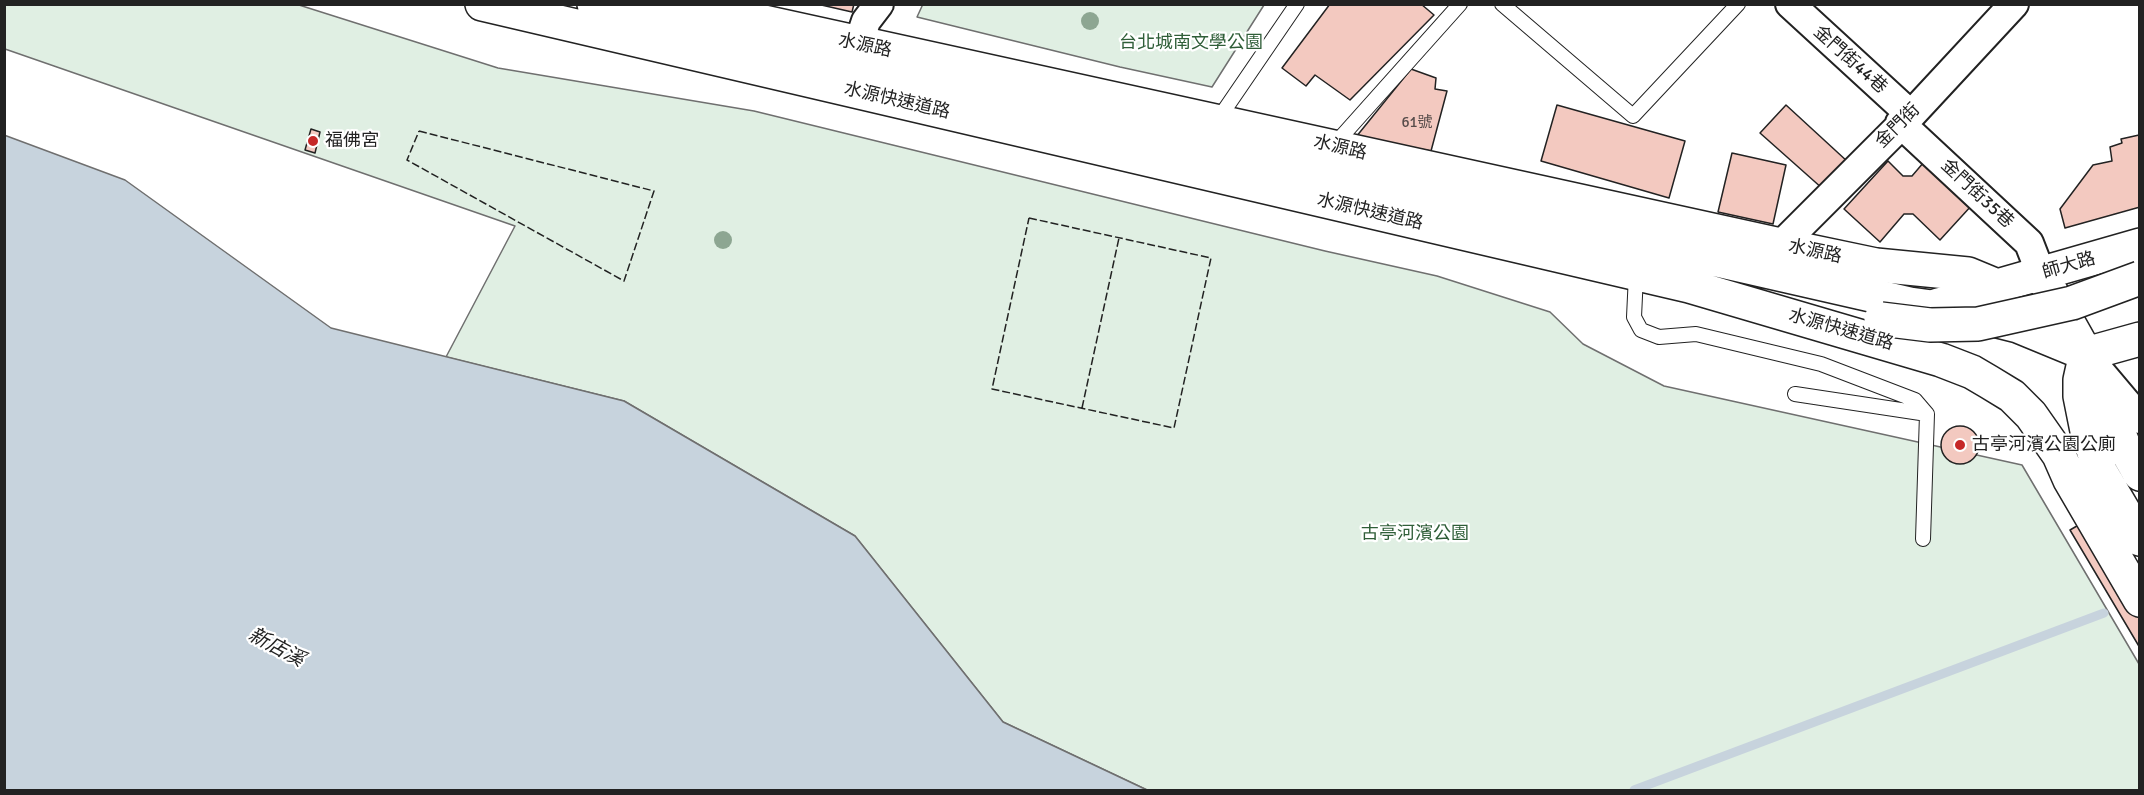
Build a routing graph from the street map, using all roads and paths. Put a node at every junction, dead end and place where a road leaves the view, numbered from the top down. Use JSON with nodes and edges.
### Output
{"nodes":[{"id":1,"x":482,"y":4,"type":"edge"},
{"id":2,"x":594,"y":4,"type":"edge"},
{"id":3,"x":682,"y":4,"type":"edge"},
{"id":4,"x":879,"y":4,"type":"edge"},
{"id":5,"x":1297,"y":4,"type":"edge"},
{"id":6,"x":1460,"y":4,"type":"edge"},
{"id":7,"x":1502,"y":4,"type":"edge"},
{"id":8,"x":1738,"y":4,"type":"edge"},
{"id":9,"x":1790,"y":4,"type":"edge"},
{"id":10,"x":2014,"y":4,"type":"edge"},
{"id":11,"x":858,"y":45,"type":"junction"},
{"id":12,"x":1906,"y":119,"type":"junction"},
{"id":13,"x":1217,"y":121,"type":"junction"},
{"id":14,"x":1333,"y":146,"type":"junction"},
{"id":15,"x":1781,"y":245,"type":"junction"},
{"id":16,"x":2139,"y":245,"type":"edge"},
{"id":17,"x":2041,"y":274,"type":"junction"},
{"id":18,"x":1636,"y":275,"type":"junction"},
{"id":19,"x":2139,"y":278,"type":"edge"},
{"id":20,"x":1689,"y":286,"type":"junction"},
{"id":21,"x":1997,"y":286,"type":"junction"},
{"id":22,"x":1924,"y":307,"type":"junction"},
{"id":23,"x":2139,"y":339,"type":"edge"},
{"id":24,"x":2086,"y":354,"type":"junction"},
{"id":25,"x":1795,"y":394,"type":"dead end"},
{"id":26,"x":1927,"y":414,"type":"junction"},
{"id":27,"x":2139,"y":419,"type":"edge"},
{"id":28,"x":2139,"y":474,"type":"edge"},
{"id":29,"x":1923,"y":539,"type":"dead end"},
{"id":30,"x":2139,"y":539,"type":"edge"},
{"id":31,"x":2139,"y":600,"type":"edge"}],
"edges":[{"from":1,"to":18,"type":"main road","name":"水源快速道路"},
{"from":2,"to":22,"type":"main road","name":"水源快速道路"},
{"from":3,"to":11,"type":"main road","name":"水源路"},
{"from":4,"to":11,"type":"street"},
{"from":5,"to":13,"type":"lane"},
{"from":6,"to":14,"type":"lane"},
{"from":7,"to":8,"type":"lane"},
{"from":9,"to":12,"type":"street","name":"金門街44巷"},
{"from":10,"to":12,"type":"street","name":"金門街"},
{"from":11,"to":13,"type":"main road","name":"水源路"},
{"from":12,"to":15,"type":"street","name":"金門街"},
{"from":12,"to":17,"type":"street","name":"金門街35巷"},
{"from":13,"to":14,"type":"main road","name":"水源路"},
{"from":14,"to":15,"type":"main road","name":"水源路"},
{"from":15,"to":21,"type":"main road","name":"水源路"},
{"from":16,"to":17,"type":"main road","name":"師大路"},
{"from":17,"to":21,"type":"main road","name":"師大路"},
{"from":17,"to":24,"type":"main road"},
{"from":18,"to":20,"type":"main road","name":"水源快速道路"},
{"from":18,"to":26,"type":"lane"},
{"from":19,"to":20,"type":"main road","bridge":true},
{"from":20,"to":31,"type":"main road","name":"水源快速道路"},
{"from":21,"to":22,"type":"main road","name":"師大路"},
{"from":22,"to":24,"type":"main road","name":"水源快速道路"},
{"from":23,"to":24,"type":"main road"},
{"from":24,"to":27,"type":"street"},
{"from":24,"to":28,"type":"main road"},
{"from":24,"to":30,"type":"main road"},
{"from":25,"to":26,"type":"lane"},
{"from":26,"to":29,"type":"lane"}]}
